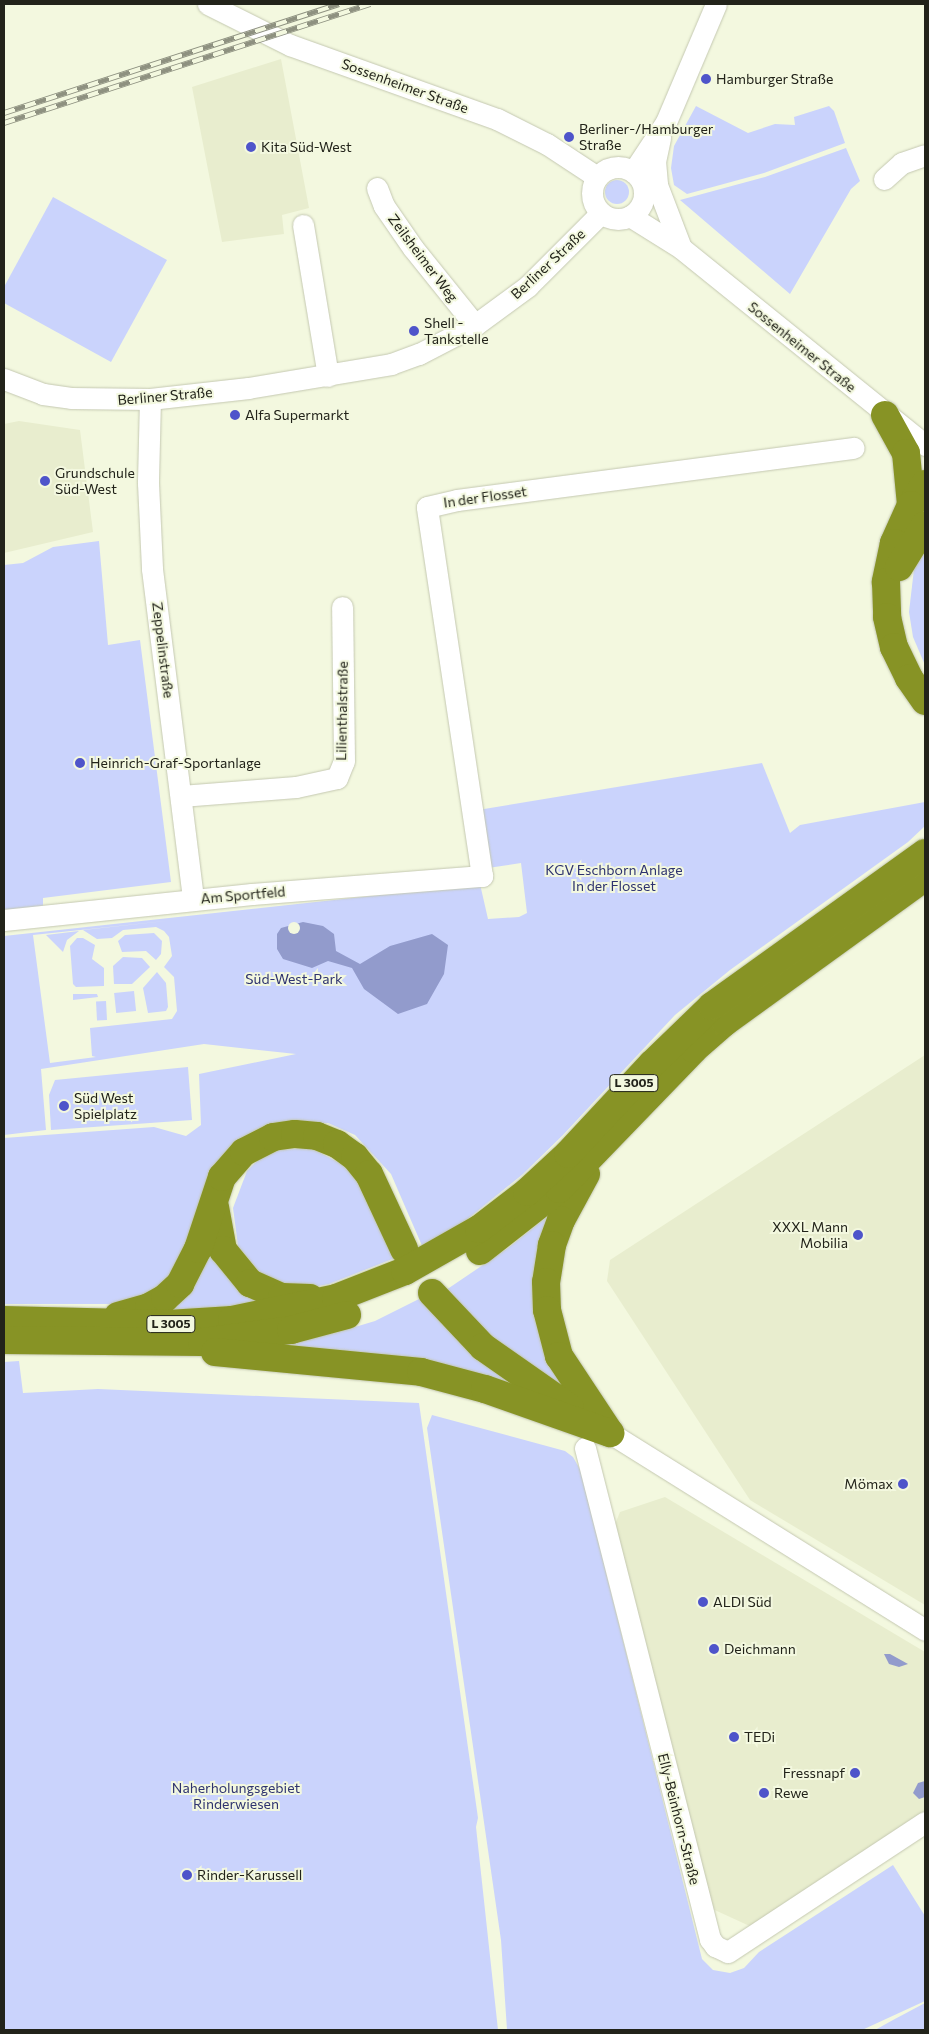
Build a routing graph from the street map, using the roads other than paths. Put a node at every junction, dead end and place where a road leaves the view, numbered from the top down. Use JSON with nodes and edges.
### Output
{"nodes":[{"id":1,"x":208,"y":4,"type":"edge"},
{"id":2,"x":716,"y":4,"type":"edge"},
{"id":3,"x":666,"y":122,"type":"junction"},
{"id":4,"x":925,"y":155,"type":"edge"},
{"id":5,"x":633,"y":172,"type":"junction"},
{"id":6,"x":597,"y":177,"type":"junction"},
{"id":7,"x":884,"y":179,"type":"dead end"},
{"id":8,"x":377,"y":188,"type":"dead end"},
{"id":9,"x":636,"y":209,"type":"junction"},
{"id":10,"x":601,"y":213,"type":"junction"},
{"id":11,"x":303,"y":225,"type":"dead end"},
{"id":12,"x":681,"y":248,"type":"junction"},
{"id":13,"x":475,"y":325,"type":"junction"},
{"id":14,"x":328,"y":376,"type":"junction"},
{"id":15,"x":4,"y":379,"type":"edge"},
{"id":16,"x":150,"y":400,"type":"junction"},
{"id":17,"x":885,"y":415,"type":"junction"},
{"id":18,"x":925,"y":445,"type":"edge"},
{"id":19,"x":854,"y":448,"type":"dead end"},
{"id":20,"x":920,"y":504,"type":"edge"},
{"id":21,"x":342,"y":607,"type":"dead end"},
{"id":22,"x":925,"y":701,"type":"edge"},
{"id":23,"x":181,"y":796,"type":"junction"},
{"id":24,"x":925,"y":853,"type":"edge"},
{"id":25,"x":482,"y":876,"type":"joint"},
{"id":26,"x":925,"y":877,"type":"edge"},
{"id":27,"x":193,"y":899,"type":"junction"},
{"id":28,"x":4,"y":920,"type":"edge"},
{"id":29,"x":600,"y":1148,"type":"junction"},
{"id":30,"x":214,"y":1198,"type":"junction"},
{"id":31,"x":404,"y":1249,"type":"dead end"},
{"id":32,"x":432,"y":1292,"type":"dead end"},
{"id":33,"x":336,"y":1298,"type":"junction"},
{"id":34,"x":4,"y":1320,"type":"edge"},
{"id":35,"x":90,"y":1321,"type":"junction"},
{"id":36,"x":4,"y":1340,"type":"edge"},
{"id":37,"x":144,"y":1343,"type":"junction"},
{"id":38,"x":610,"y":1433,"type":"junction"},
{"id":39,"x":585,"y":1448,"type":"dead end"},
{"id":40,"x":925,"y":1630,"type":"edge"},
{"id":41,"x":925,"y":1822,"type":"edge"}],
"edges":[{"from":1,"to":6,"type":"street","name":"Sossenheimer Straße"},
{"from":2,"to":3,"type":"street"},
{"from":3,"to":5,"type":"street"},
{"from":3,"to":12,"type":"street"},
{"from":4,"to":7,"type":"street"},
{"from":5,"to":6,"type":"street"},
{"from":5,"to":9,"type":"street"},
{"from":6,"to":10,"type":"street"},
{"from":8,"to":13,"type":"street","name":"Zeilsheimer Weg"},
{"from":9,"to":10,"type":"street","name":"Sossenheimer Straße"},
{"from":9,"to":12,"type":"street","name":"Sossenheimer Straße"},
{"from":10,"to":13,"type":"street","name":"Berliner Straße"},
{"from":11,"to":14,"type":"street"},
{"from":12,"to":17,"type":"street","name":"Sossenheimer Straße"},
{"from":13,"to":14,"type":"street","name":"Berliner Straße"},
{"from":14,"to":16,"type":"street","name":"Berliner Straße"},
{"from":15,"to":16,"type":"street","name":"Berliner Straße"},
{"from":16,"to":23,"type":"street","name":"Zeppelinstraße"},
{"from":17,"to":18,"type":"street","name":"Sossenheimer Straße"},
{"from":17,"to":20,"type":"highway"},
{"from":19,"to":25,"type":"street","name":"In der Flosset"},
{"from":20,"to":22,"type":"highway"},
{"from":21,"to":23,"type":"street","name":"Lilienthalstraße"},
{"from":23,"to":27,"type":"street","name":"Zeppelinstraße"},
{"from":24,"to":33,"type":"highway","number":"L 3005"},
{"from":25,"to":27,"type":"street","name":"Am Sportfeld"},
{"from":26,"to":29,"type":"highway","number":"L 3005"},
{"from":27,"to":28,"type":"street","name":"Am Sportfeld"},
{"from":29,"to":37,"type":"highway","number":"L 3005"},
{"from":29,"to":38,"type":"highway"},
{"from":30,"to":31,"type":"highway"},
{"from":30,"to":33,"type":"highway"},
{"from":30,"to":35,"type":"highway"},
{"from":32,"to":38,"type":"highway"},
{"from":33,"to":35,"type":"highway","number":"L 3005"},
{"from":34,"to":35,"type":"highway","number":"L 3005"},
{"from":36,"to":37,"type":"highway","number":"L 3005"},
{"from":37,"to":38,"type":"highway"},
{"from":38,"to":40,"type":"street"},
{"from":39,"to":41,"type":"street","name":"Elly-Beinhorn-Straße"}]}
